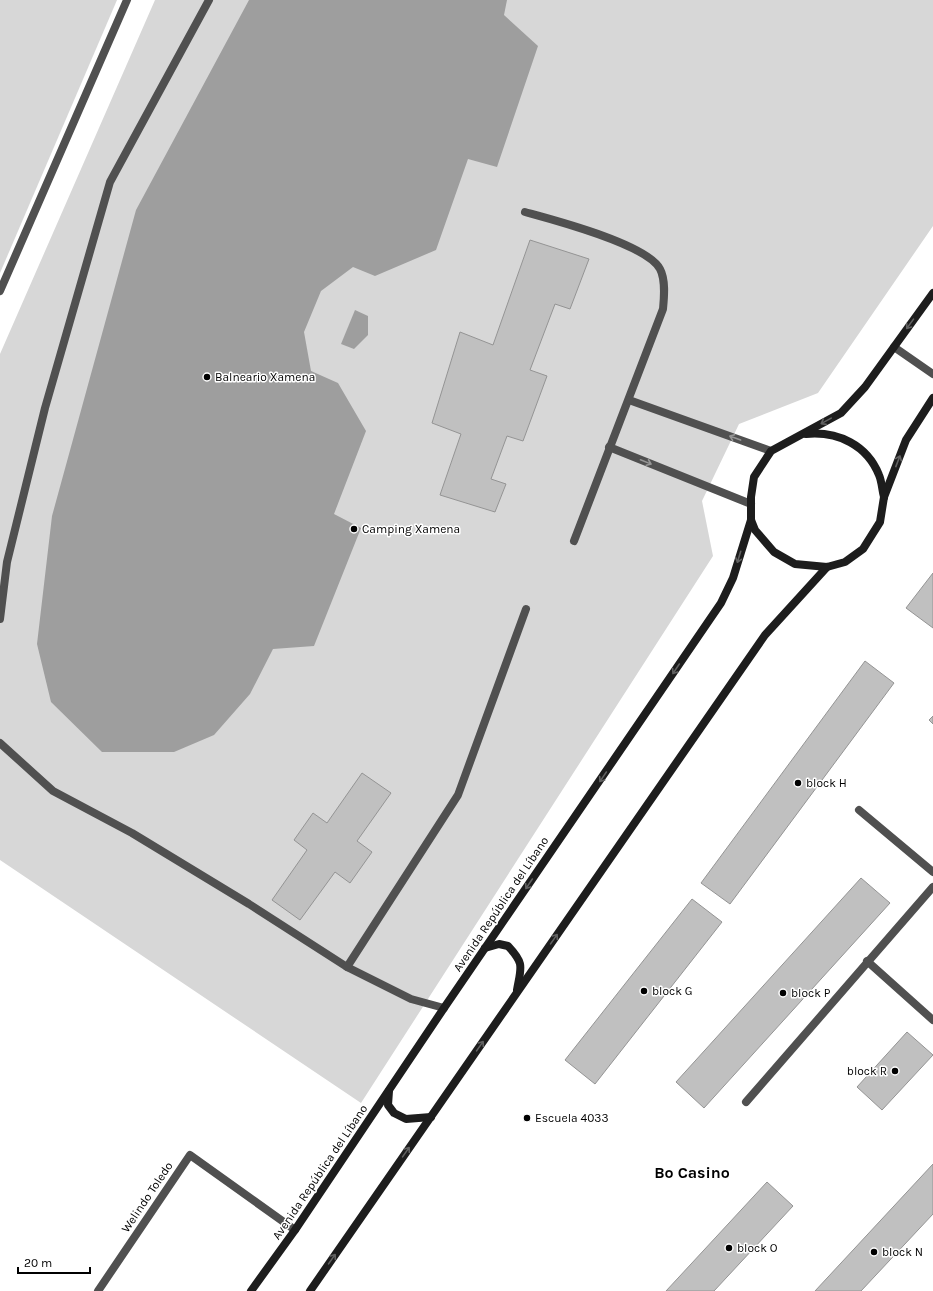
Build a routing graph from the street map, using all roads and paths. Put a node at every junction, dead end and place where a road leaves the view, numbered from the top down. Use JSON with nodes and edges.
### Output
{"nodes":[{"id":1,"x":127,"y":0,"type":"edge"},
{"id":2,"x":209,"y":0,"type":"edge"},
{"id":3,"x":525,"y":212,"type":"dead end"},
{"id":4,"x":0,"y":291,"type":"edge"},
{"id":5,"x":933,"y":292,"type":"edge"},
{"id":6,"x":894,"y":347,"type":"junction"},
{"id":7,"x":933,"y":374,"type":"edge"},
{"id":8,"x":933,"y":398,"type":"edge"},
{"id":9,"x":629,"y":400,"type":"junction"},
{"id":10,"x":802,"y":435,"type":"junction"},
{"id":11,"x":610,"y":447,"type":"junction"},
{"id":12,"x":771,"y":451,"type":"junction"},
{"id":13,"x":884,"y":497,"type":"junction"},
{"id":14,"x":751,"y":504,"type":"junction"},
{"id":15,"x":751,"y":520,"type":"junction"},
{"id":16,"x":574,"y":541,"type":"dead end"},
{"id":17,"x":827,"y":567,"type":"junction"},
{"id":18,"x":526,"y":609,"type":"dead end"},
{"id":19,"x":0,"y":619,"type":"edge"},
{"id":20,"x":0,"y":743,"type":"edge"},
{"id":21,"x":859,"y":810,"type":"dead end"},
{"id":22,"x":933,"y":872,"type":"edge"},
{"id":23,"x":933,"y":887,"type":"edge"},
{"id":24,"x":485,"y":948,"type":"junction"},
{"id":25,"x":868,"y":961,"type":"junction"},
{"id":26,"x":347,"y":967,"type":"junction"},
{"id":27,"x":517,"y":993,"type":"junction"},
{"id":28,"x":444,"y":1008,"type":"junction"},
{"id":29,"x":933,"y":1020,"type":"edge"},
{"id":30,"x":390,"y":1090,"type":"junction"},
{"id":31,"x":746,"y":1102,"type":"dead end"},
{"id":32,"x":431,"y":1117,"type":"junction"},
{"id":33,"x":295,"y":1230,"type":"junction"},
{"id":34,"x":98,"y":1291,"type":"edge"},
{"id":35,"x":251,"y":1291,"type":"edge"},
{"id":36,"x":310,"y":1291,"type":"edge"}],
"edges":[{"from":1,"to":4,"type":"street"},
{"from":2,"to":19,"type":"street"},
{"from":3,"to":9,"type":"street"},
{"from":5,"to":6,"type":"street","one_way":true},
{"from":6,"to":7,"type":"street"},
{"from":6,"to":10,"type":"street","one_way":true},
{"from":13,"to":8,"type":"street","one_way":true},
{"from":9,"to":11,"type":"street"},
{"from":12,"to":9,"type":"street","one_way":true},
{"from":10,"to":12,"type":"street"},
{"from":10,"to":13,"type":"street"},
{"from":11,"to":14,"type":"street","one_way":true},
{"from":11,"to":16,"type":"street"},
{"from":12,"to":14,"type":"street"},
{"from":13,"to":17,"type":"street"},
{"from":14,"to":15,"type":"street"},
{"from":15,"to":17,"type":"street"},
{"from":15,"to":24,"type":"street","name":"Avenida República del Líbano","one_way":true},
{"from":27,"to":17,"type":"street","one_way":true},
{"from":18,"to":26,"type":"street"},
{"from":20,"to":26,"type":"street"},
{"from":21,"to":22,"type":"street"},
{"from":23,"to":25,"type":"street"},
{"from":24,"to":27,"type":"street"},
{"from":24,"to":28,"type":"street","name":"Avenida República del Líbano"},
{"from":25,"to":29,"type":"street"},
{"from":25,"to":31,"type":"street"},
{"from":26,"to":28,"type":"street"},
{"from":32,"to":27,"type":"street","one_way":true},
{"from":28,"to":30,"type":"street","name":"Avenida República del Líbano"},
{"from":30,"to":32,"type":"street"},
{"from":30,"to":33,"type":"street","name":"Avenida República del Líbano"},
{"from":36,"to":32,"type":"street","one_way":true},
{"from":33,"to":34,"type":"street","name":"Welindo Toledo"},
{"from":33,"to":35,"type":"street","name":"Avenida República del Líbano"}]}
